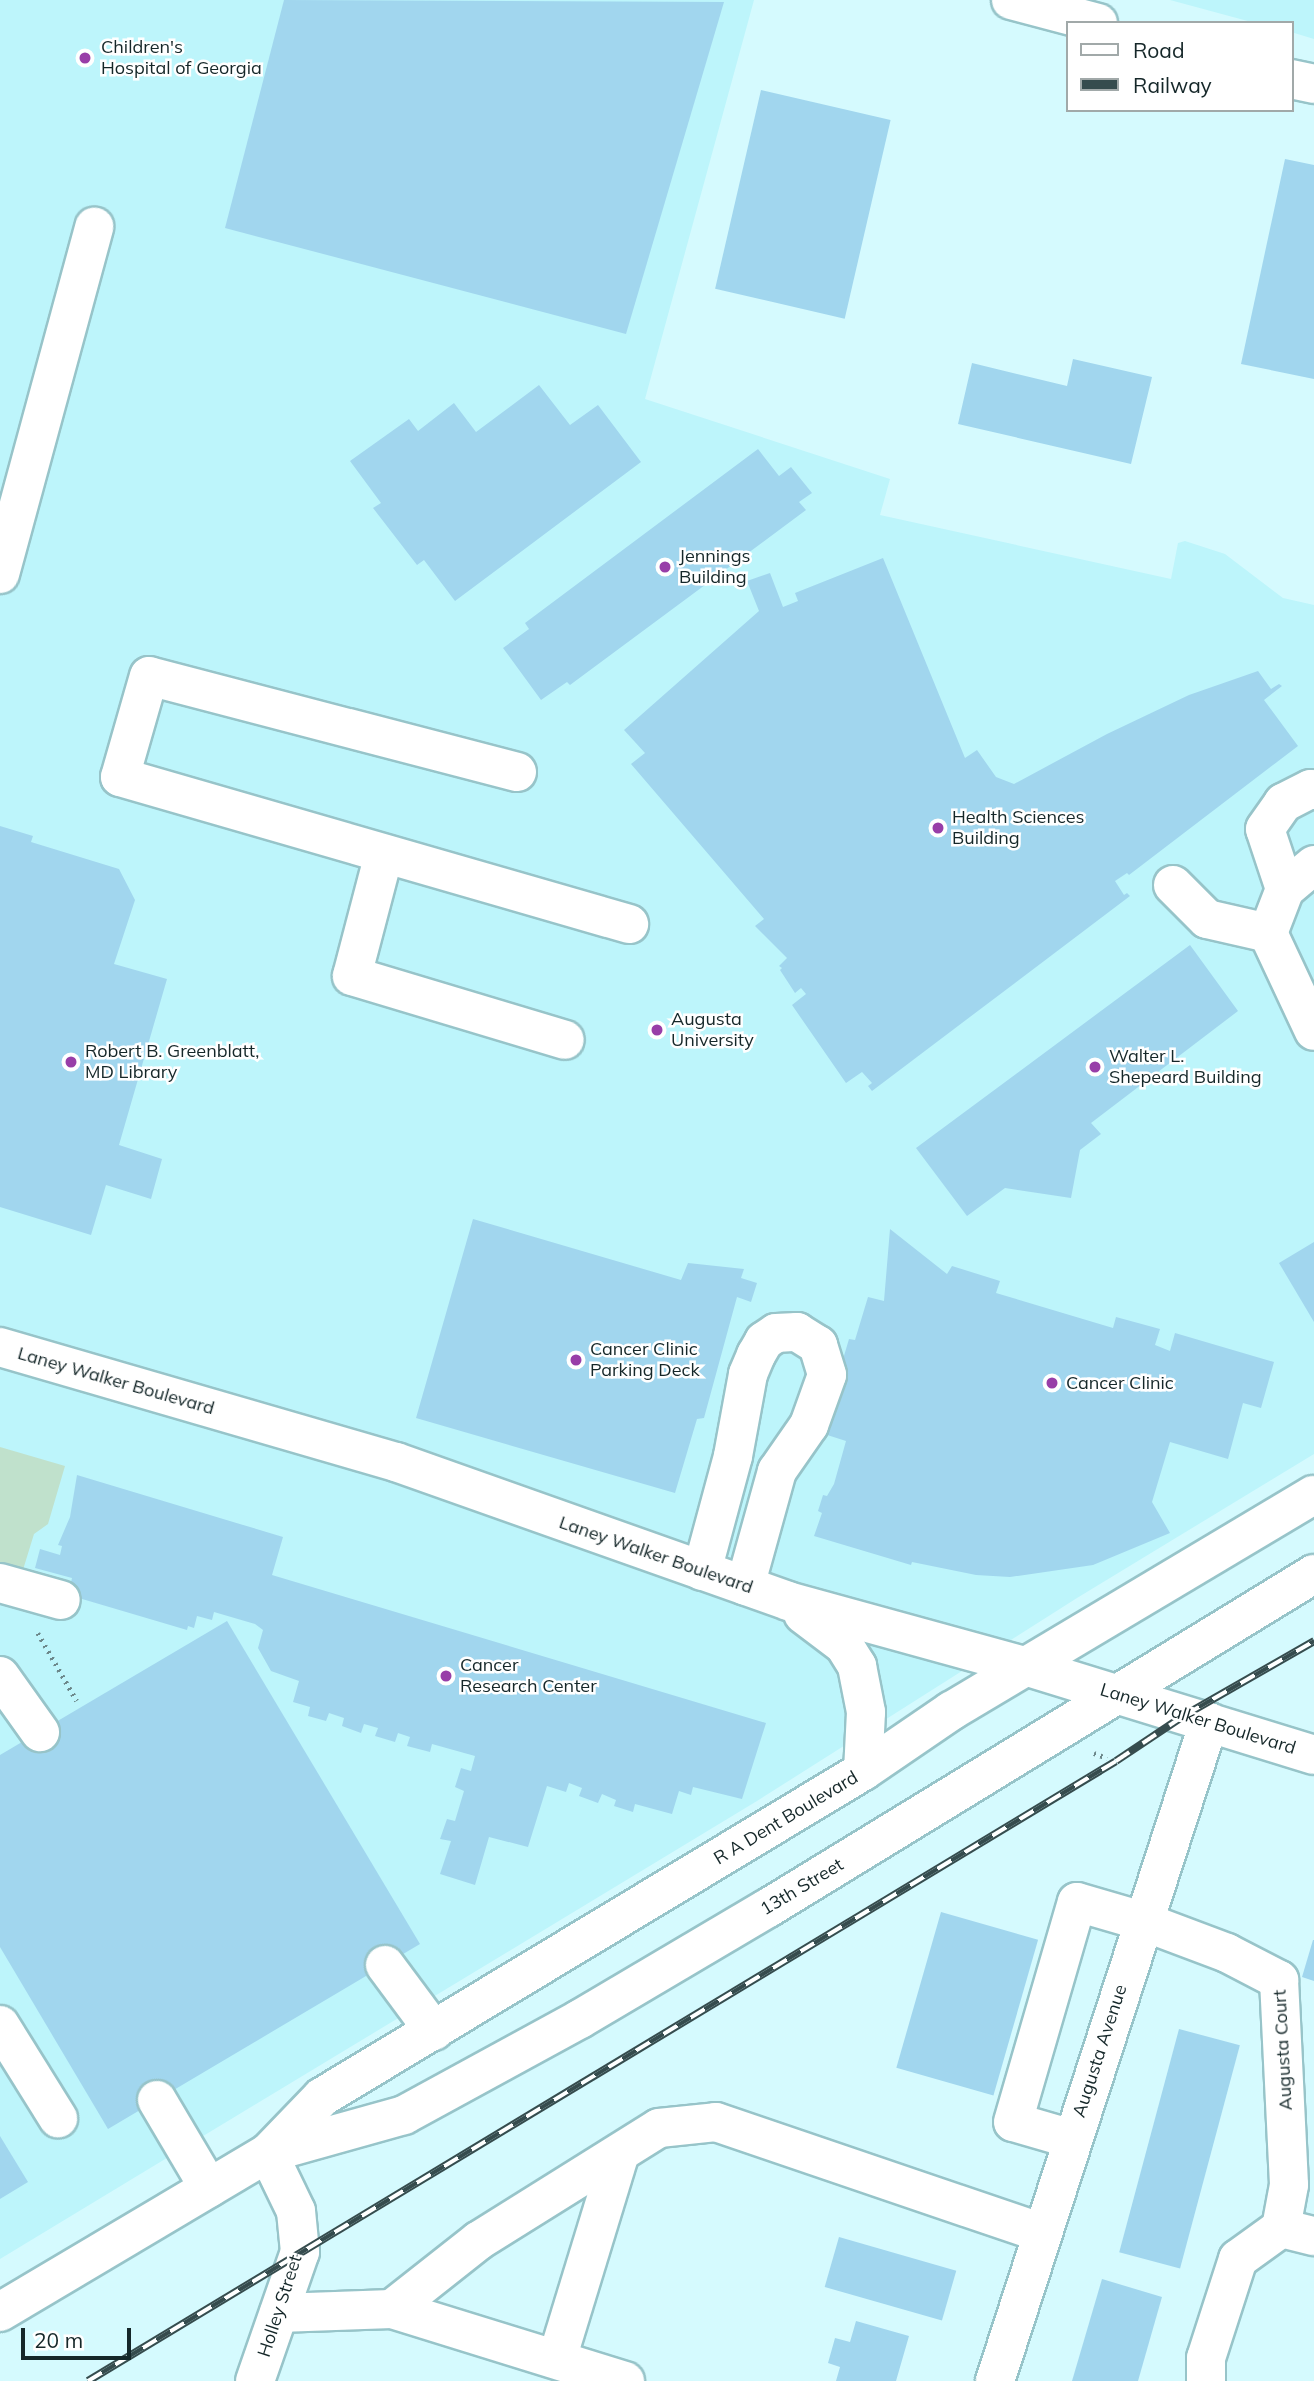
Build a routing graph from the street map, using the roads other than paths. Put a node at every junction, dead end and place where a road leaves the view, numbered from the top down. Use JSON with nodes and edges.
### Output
{"nodes":[{"id":1,"x":1011,"y":0,"type":"edge"},
{"id":2,"x":1090,"y":21,"type":"edge"},
{"id":3,"x":1293,"y":79,"type":"edge"},
{"id":4,"x":1314,"y":84,"type":"edge"},
{"id":5,"x":94,"y":227,"type":"dead end"},
{"id":6,"x":0,"y":574,"type":"edge"},
{"id":7,"x":517,"y":772,"type":"dead end"},
{"id":8,"x":1314,"y":790,"type":"edge"},
{"id":9,"x":384,"y":854,"type":"junction"},
{"id":10,"x":1314,"y":865,"type":"edge"},
{"id":11,"x":1173,"y":885,"type":"dead end"},
{"id":12,"x":1285,"y":889,"type":"junction"},
{"id":13,"x":629,"y":924,"type":"dead end"},
{"id":14,"x":1268,"y":933,"type":"junction"},
{"id":15,"x":1314,"y":1031,"type":"edge"},
{"id":16,"x":565,"y":1040,"type":"dead end"},
{"id":17,"x":0,"y":1347,"type":"edge"},
{"id":18,"x":733,"y":1456,"type":"junction"},
{"id":19,"x":776,"y":1471,"type":"junction"},
{"id":20,"x":1314,"y":1495,"type":"edge"},
{"id":21,"x":702,"y":1571,"type":"junction"},
{"id":22,"x":1314,"y":1574,"type":"edge"},
{"id":23,"x":6,"y":1585,"type":"edge"},
{"id":24,"x":745,"y":1586,"type":"junction"},
{"id":25,"x":61,"y":1600,"type":"dead end"},
{"id":26,"x":788,"y":1601,"type":"junction"},
{"id":27,"x":1028,"y":1667,"type":"junction"},
{"id":28,"x":0,"y":1676,"type":"edge"},
{"id":29,"x":1115,"y":1694,"type":"junction"},
{"id":30,"x":1209,"y":1722,"type":"junction"},
{"id":31,"x":40,"y":1732,"type":"dead end"},
{"id":32,"x":1314,"y":1755,"type":"edge"},
{"id":33,"x":863,"y":1772,"type":"junction"},
{"id":34,"x":1142,"y":1921,"type":"junction"},
{"id":35,"x":386,"y":1965,"type":"dead end"},
{"id":36,"x":0,"y":2025,"type":"edge"},
{"id":37,"x":434,"y":2031,"type":"junction"},
{"id":38,"x":157,"y":2100,"type":"dead end"},
{"id":39,"x":58,"y":2118,"type":"dead end"},
{"id":40,"x":1072,"y":2139,"type":"junction"},
{"id":41,"x":268,"y":2153,"type":"junction"},
{"id":42,"x":620,"y":2153,"type":"junction"},
{"id":43,"x":209,"y":2188,"type":"junction"},
{"id":44,"x":1297,"y":2232,"type":"edge"},
{"id":45,"x":1042,"y":2233,"type":"junction"},
{"id":46,"x":392,"y":2309,"type":"junction"},
{"id":47,"x":0,"y":2312,"type":"edge"},
{"id":48,"x":278,"y":2313,"type":"junction"},
{"id":49,"x":556,"y":2359,"type":"junction"},
{"id":50,"x":255,"y":2381,"type":"edge"},
{"id":51,"x":625,"y":2381,"type":"edge"},
{"id":52,"x":995,"y":2381,"type":"edge"},
{"id":53,"x":1206,"y":2381,"type":"edge"}],
"edges":[{"from":1,"to":2,"type":"main road"},
{"from":3,"to":4,"type":"main road"},
{"from":5,"to":6,"type":"main road"},
{"from":7,"to":9,"type":"main road"},
{"from":8,"to":12,"type":"main road"},
{"from":9,"to":13,"type":"main road"},
{"from":9,"to":16,"type":"main road"},
{"from":10,"to":12,"type":"main road"},
{"from":11,"to":14,"type":"main road"},
{"from":12,"to":14,"type":"main road"},
{"from":14,"to":15,"type":"main road"},
{"from":17,"to":21,"type":"main road","name":"Laney Walker Boulevard"},
{"from":18,"to":19,"type":"main road"},
{"from":18,"to":19,"type":"main road"},
{"from":18,"to":21,"type":"main road"},
{"from":19,"to":24,"type":"main road"},
{"from":20,"to":27,"type":"main road","name":"R A Dent Boulevard"},
{"from":21,"to":24,"type":"main road","name":"Laney Walker Boulevard"},
{"from":22,"to":29,"type":"main road","name":"13th Street"},
{"from":23,"to":25,"type":"main road"},
{"from":24,"to":26,"type":"main road","name":"Laney Walker Boulevard"},
{"from":26,"to":27,"type":"main road","name":"Laney Walker Boulevard"},
{"from":26,"to":33,"type":"main road"},
{"from":27,"to":29,"type":"main road","name":"Laney Walker Boulevard"},
{"from":27,"to":33,"type":"main road","name":"R A Dent Boulevard"},
{"from":28,"to":31,"type":"main road"},
{"from":29,"to":30,"type":"main road","name":"Laney Walker Boulevard"},
{"from":29,"to":41,"type":"main road","name":"13th Street"},
{"from":30,"to":32,"type":"main road","name":"Laney Walker Boulevard"},
{"from":30,"to":34,"type":"main road","name":"Augusta Avenue"},
{"from":33,"to":37,"type":"main road","name":"R A Dent Boulevard"},
{"from":34,"to":40,"type":"main road","name":"Augusta Avenue"},
{"from":34,"to":40,"type":"main road"},
{"from":34,"to":44,"type":"main road","name":"Augusta Court"},
{"from":35,"to":37,"type":"main road"},
{"from":36,"to":39,"type":"main road"},
{"from":37,"to":41,"type":"main road","name":"R A Dent Boulevard"},
{"from":38,"to":43,"type":"main road"},
{"from":40,"to":45,"type":"main road","name":"Augusta Avenue"},
{"from":41,"to":43,"type":"main road"},
{"from":41,"to":48,"type":"main road","name":"Holley Street"},
{"from":42,"to":45,"type":"main road"},
{"from":42,"to":46,"type":"main road"},
{"from":42,"to":49,"type":"main road"},
{"from":43,"to":47,"type":"main road"},
{"from":44,"to":53,"type":"main road","name":"Augusta Court"},
{"from":45,"to":52,"type":"main road","name":"Augusta Avenue"},
{"from":46,"to":48,"type":"main road"},
{"from":46,"to":49,"type":"main road"},
{"from":48,"to":50,"type":"main road","name":"Holley Street"},
{"from":49,"to":51,"type":"main road"}]}
